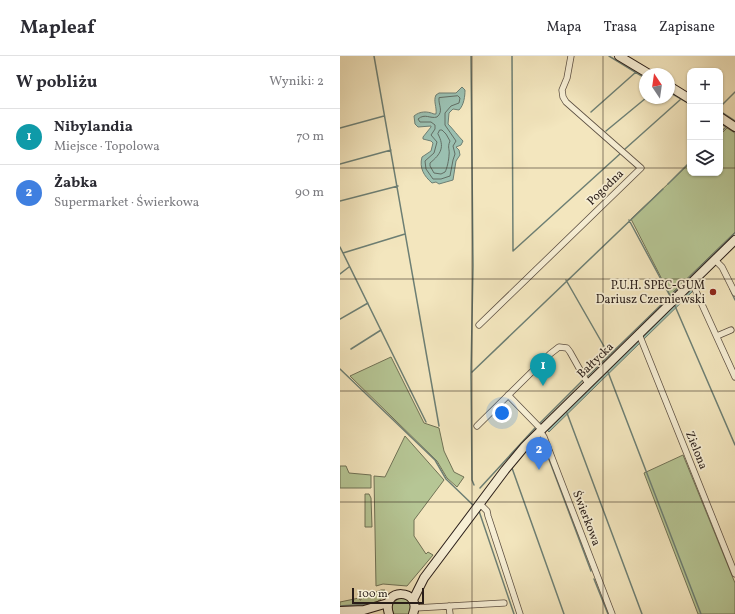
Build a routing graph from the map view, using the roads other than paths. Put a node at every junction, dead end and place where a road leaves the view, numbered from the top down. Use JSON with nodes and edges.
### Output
{"nodes":[{"id":1,"x":570,"y":56,"type":"edge"},
{"id":2,"x":619,"y":56,"type":"edge"},
{"id":3,"x":640,"y":68,"type":"edge"},
{"id":4,"x":675,"y":90,"type":"edge"},
{"id":5,"x":687,"y":97,"type":"edge"},
{"id":6,"x":723,"y":119,"type":"edge"},
{"id":7,"x":735,"y":127,"type":"edge"},
{"id":8,"x":735,"y":240,"type":"edge"},
{"id":9,"x":717,"y":263,"type":"junction"},
{"id":10,"x":690,"y":284,"type":"junction"},
{"id":11,"x":735,"y":293,"type":"edge"},
{"id":12,"x":479,"y":325,"type":"dead end"},
{"id":13,"x":731,"y":330,"type":"dead end"},
{"id":14,"x":639,"y":334,"type":"junction"},
{"id":15,"x":717,"y":336,"type":"junction"},
{"id":16,"x":735,"y":377,"type":"edge"},
{"id":17,"x":588,"y":384,"type":"junction"},
{"id":18,"x":508,"y":395,"type":"junction"},
{"id":19,"x":477,"y":426,"type":"dead end"},
{"id":20,"x":540,"y":430,"type":"junction"},
{"id":21,"x":480,"y":504,"type":"junction"},
{"id":22,"x":735,"y":574,"type":"edge"},
{"id":23,"x":388,"y":603,"type":"junction"},
{"id":24,"x":504,"y":603,"type":"dead end"},
{"id":25,"x":412,"y":604,"type":"edge"},
{"id":26,"x":449,"y":606,"type":"junction"},
{"id":27,"x":364,"y":610,"type":"junction"},
{"id":28,"x":340,"y":611,"type":"edge"},
{"id":29,"x":388,"y":613,"type":"edge"},
{"id":30,"x":450,"y":614,"type":"edge"},
{"id":31,"x":520,"y":614,"type":"edge"},
{"id":32,"x":612,"y":614,"type":"edge"}],
"edges":[{"from":1,"to":12,"type":"street","name":"Pogodna"},
{"from":2,"to":3,"type":"main road"},
{"from":4,"to":5,"type":"main road"},
{"from":6,"to":7,"type":"main road"},
{"from":8,"to":9,"type":"main road","name":"Bałtycka"},
{"from":9,"to":10,"type":"main road","name":"Bałtycka"},
{"from":9,"to":11,"type":"street"},
{"from":10,"to":14,"type":"main road","name":"Bałtycka"},
{"from":10,"to":15,"type":"street"},
{"from":13,"to":15,"type":"street"},
{"from":14,"to":17,"type":"main road","name":"Bałtycka"},
{"from":14,"to":22,"type":"street","name":"Zielona"},
{"from":15,"to":16,"type":"street"},
{"from":17,"to":18,"type":"street"},
{"from":17,"to":20,"type":"main road","name":"Bałtycka"},
{"from":18,"to":19,"type":"street"},
{"from":18,"to":20,"type":"street","name":"Świerkowa"},
{"from":20,"to":21,"type":"main road","name":"Bałtycka"},
{"from":20,"to":32,"type":"street","name":"Świerkowa"},
{"from":21,"to":25,"type":"main road","name":"Bałtycka"},
{"from":21,"to":31,"type":"street"},
{"from":23,"to":25,"type":"main road"},
{"from":23,"to":27,"type":"main road"},
{"from":23,"to":29,"type":"main road"},
{"from":24,"to":26,"type":"street"},
{"from":25,"to":26,"type":"street"},
{"from":26,"to":30,"type":"street"},
{"from":27,"to":28,"type":"main road"},
{"from":27,"to":29,"type":"main road"}]}
